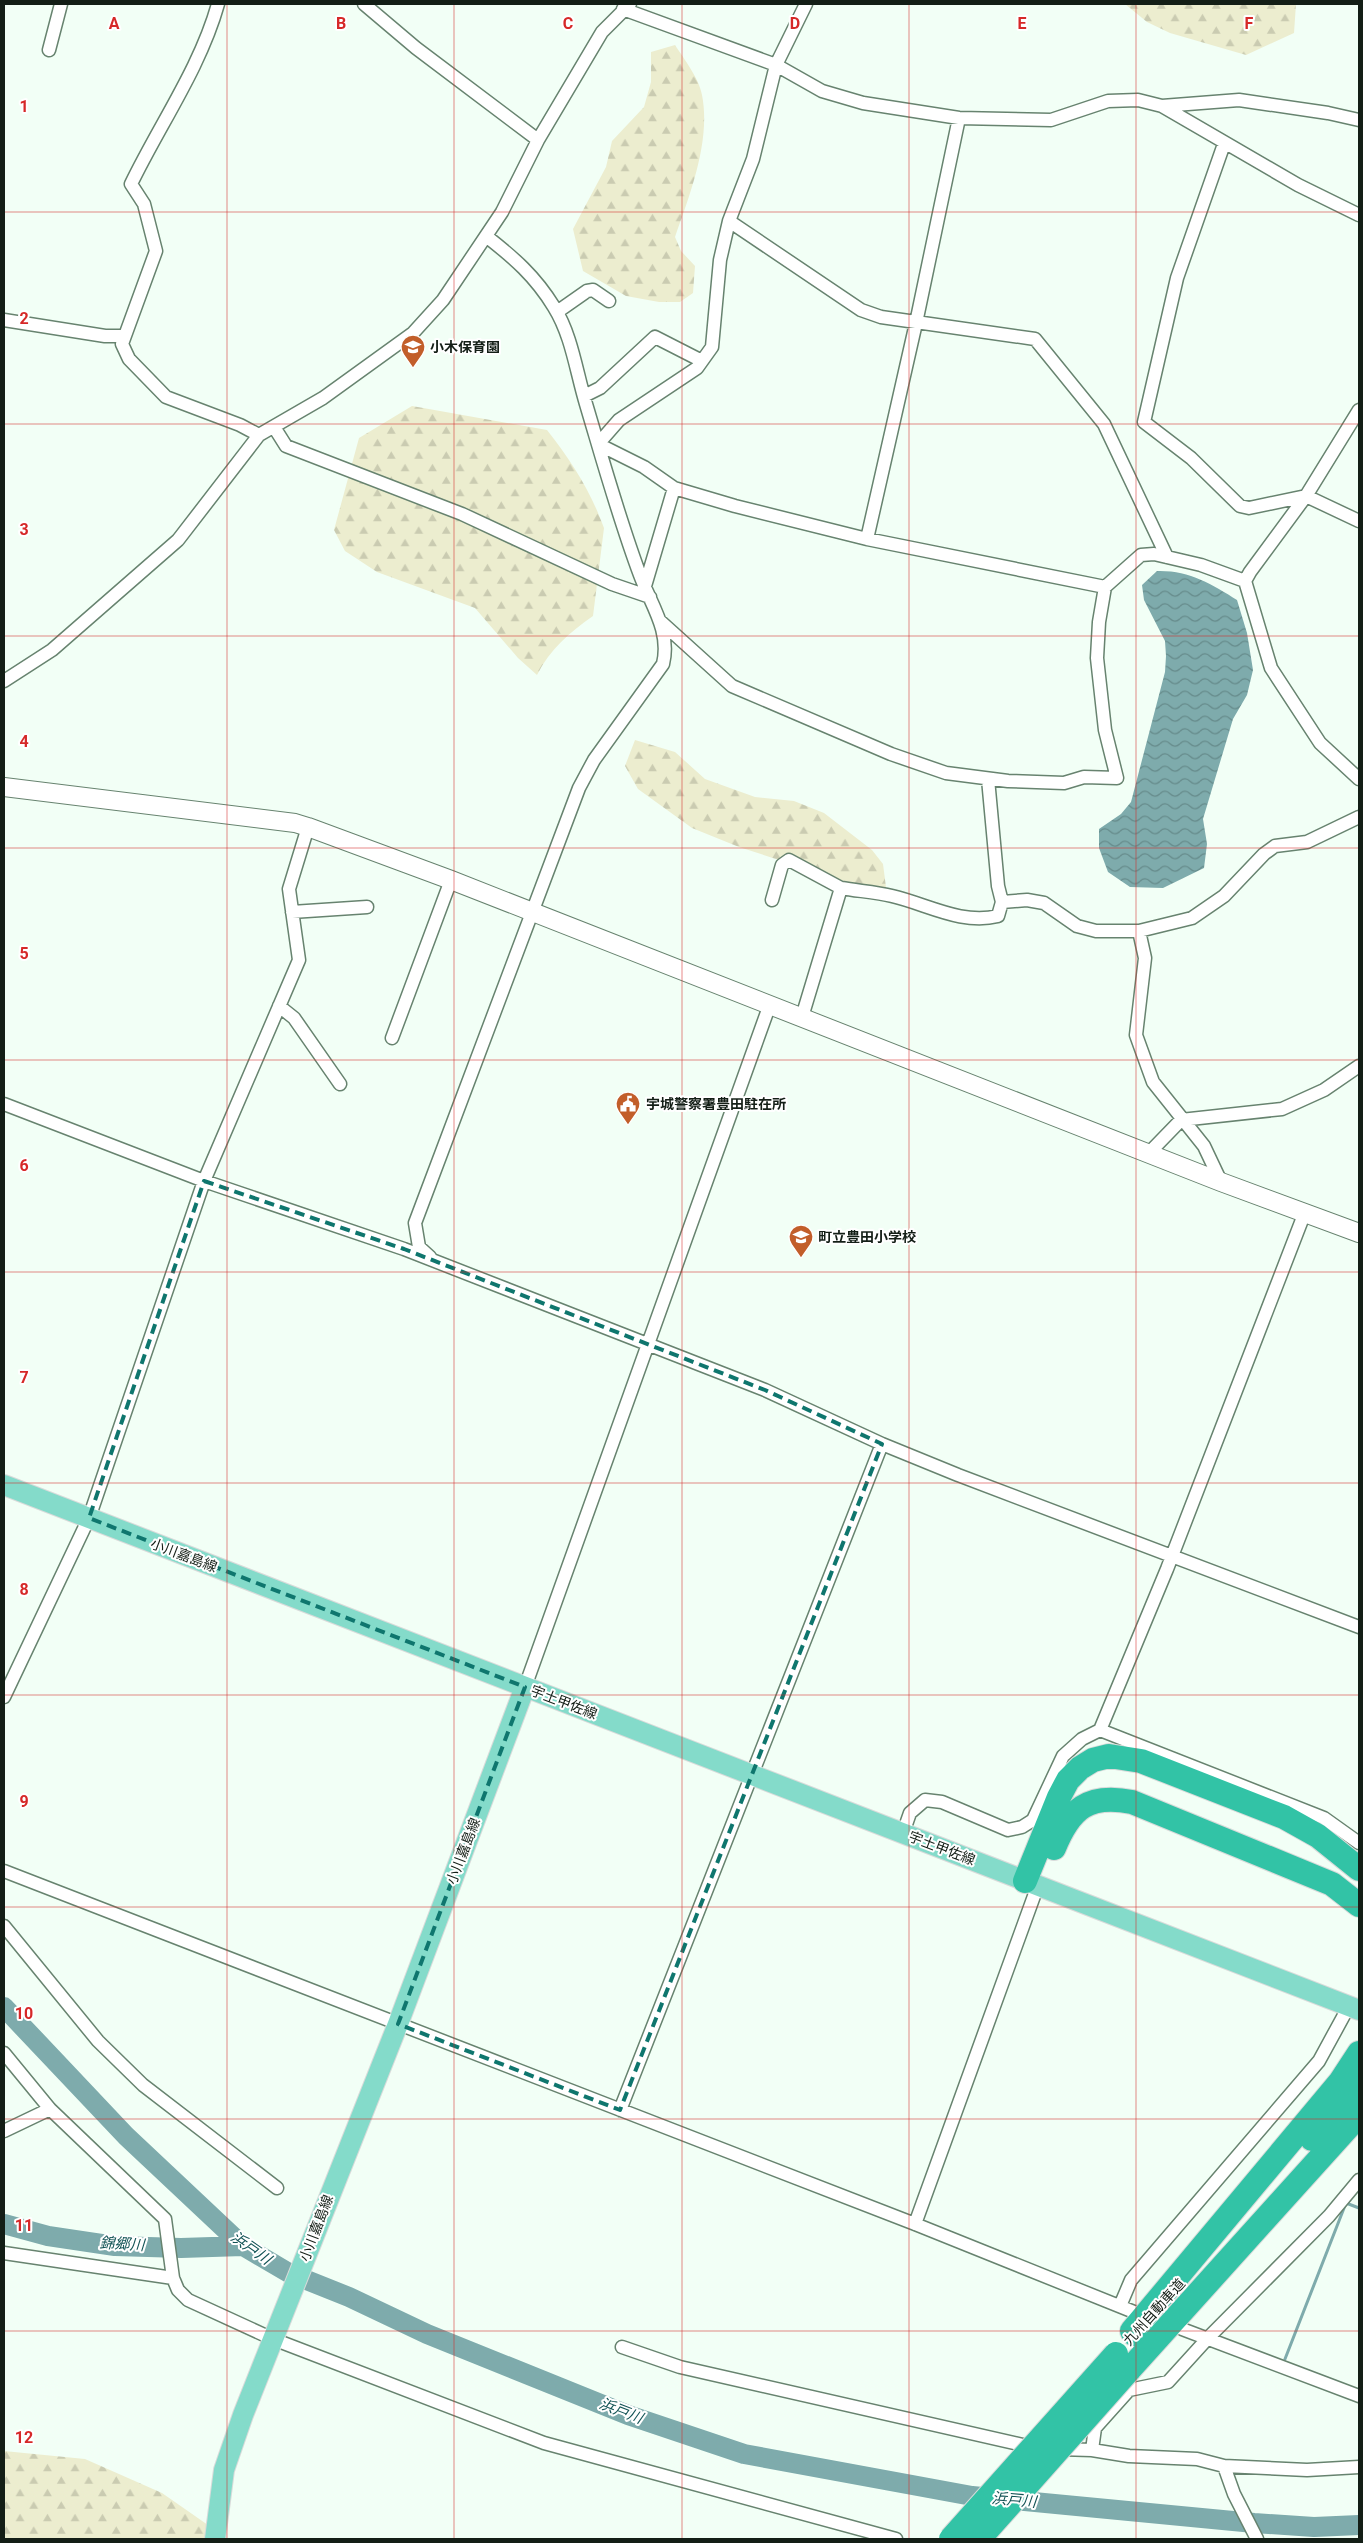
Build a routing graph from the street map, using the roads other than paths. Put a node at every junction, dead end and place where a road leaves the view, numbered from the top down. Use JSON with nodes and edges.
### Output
{"nodes":[{"id":1,"x":61,"y":4,"type":"edge"},
{"id":2,"x":218,"y":4,"type":"edge"},
{"id":3,"x":364,"y":4,"type":"edge"},
{"id":4,"x":806,"y":4,"type":"edge"},
{"id":5,"x":627,"y":6,"type":"edge"},
{"id":6,"x":49,"y":50,"type":"dead end"},
{"id":7,"x":776,"y":65,"type":"junction"},
{"id":8,"x":1162,"y":106,"type":"junction"},
{"id":9,"x":959,"y":118,"type":"junction"},
{"id":10,"x":1359,"y":120,"type":"edge"},
{"id":11,"x":538,"y":140,"type":"junction"},
{"id":12,"x":1224,"y":144,"type":"junction"},
{"id":13,"x":1359,"y":215,"type":"edge"},
{"id":14,"x":729,"y":221,"type":"junction"},
{"id":15,"x":486,"y":236,"type":"junction"},
{"id":16,"x":610,"y":301,"type":"dead end"},
{"id":17,"x":556,"y":312,"type":"junction"},
{"id":18,"x":4,"y":320,"type":"edge"},
{"id":19,"x":916,"y":323,"type":"junction"},
{"id":20,"x":124,"y":336,"type":"junction"},
{"id":21,"x":702,"y":361,"type":"junction"},
{"id":22,"x":584,"y":396,"type":"junction"},
{"id":23,"x":1359,"y":410,"type":"edge"},
{"id":24,"x":274,"y":427,"type":"junction"},
{"id":25,"x":259,"y":436,"type":"junction"},
{"id":26,"x":598,"y":444,"type":"junction"},
{"id":27,"x":674,"y":488,"type":"junction"},
{"id":28,"x":1306,"y":496,"type":"junction"},
{"id":29,"x":1359,"y":522,"type":"edge"},
{"id":30,"x":867,"y":538,"type":"junction"},
{"id":31,"x":1167,"y":557,"type":"junction"},
{"id":32,"x":1246,"y":581,"type":"junction"},
{"id":33,"x":1105,"y":587,"type":"junction"},
{"id":34,"x":648,"y":592,"type":"junction"},
{"id":35,"x":659,"y":620,"type":"junction"},
{"id":36,"x":4,"y":681,"type":"edge"},
{"id":37,"x":988,"y":779,"type":"junction"},
{"id":38,"x":1359,"y":779,"type":"edge"},
{"id":39,"x":4,"y":787,"type":"edge"},
{"id":40,"x":1359,"y":818,"type":"edge"},
{"id":41,"x":308,"y":827,"type":"junction"},
{"id":42,"x":451,"y":880,"type":"junction"},
{"id":43,"x":841,"y":888,"type":"junction"},
{"id":44,"x":772,"y":900,"type":"dead end"},
{"id":45,"x":1002,"y":902,"type":"junction"},
{"id":46,"x":367,"y":907,"type":"dead end"},
{"id":47,"x":292,"y":912,"type":"junction"},
{"id":48,"x":532,"y":912,"type":"junction"},
{"id":49,"x":1139,"y":931,"type":"junction"},
{"id":50,"x":770,"y":1004,"type":"junction"},
{"id":51,"x":279,"y":1006,"type":"junction"},
{"id":52,"x":802,"y":1017,"type":"junction"},
{"id":53,"x":392,"y":1038,"type":"dead end"},
{"id":54,"x":1359,"y":1066,"type":"edge"},
{"id":55,"x":340,"y":1084,"type":"dead end"},
{"id":56,"x":4,"y":1104,"type":"edge"},
{"id":57,"x":1181,"y":1120,"type":"junction"},
{"id":58,"x":1149,"y":1153,"type":"junction"},
{"id":59,"x":204,"y":1181,"type":"junction"},
{"id":60,"x":1221,"y":1182,"type":"junction"},
{"id":61,"x":1305,"y":1212,"type":"junction"},
{"id":62,"x":1359,"y":1232,"type":"edge"},
{"id":63,"x":434,"y":1261,"type":"junction"},
{"id":64,"x":649,"y":1346,"type":"junction"},
{"id":65,"x":882,"y":1444,"type":"junction"},
{"id":66,"x":4,"y":1485,"type":"edge"},
{"id":67,"x":89,"y":1518,"type":"junction"},
{"id":68,"x":1172,"y":1555,"type":"junction"},
{"id":69,"x":1359,"y":1627,"type":"edge"},
{"id":70,"x":525,"y":1687,"type":"junction"},
{"id":71,"x":4,"y":1697,"type":"edge"},
{"id":72,"x":1100,"y":1730,"type":"junction"},
{"id":73,"x":750,"y":1774,"type":"junction"},
{"id":74,"x":902,"y":1833,"type":"junction"},
{"id":75,"x":1359,"y":1844,"type":"edge"},
{"id":76,"x":1359,"y":1869,"type":"edge"},
{"id":77,"x":4,"y":1871,"type":"edge"},
{"id":78,"x":1032,"y":1883,"type":"junction"},
{"id":79,"x":1359,"y":1905,"type":"edge"},
{"id":80,"x":4,"y":1926,"type":"edge"},
{"id":81,"x":1354,"y":2008,"type":"edge"},
{"id":82,"x":398,"y":2024,"type":"junction"},
{"id":83,"x":4,"y":2053,"type":"edge"},
{"id":84,"x":1359,"y":2053,"type":"edge"},
{"id":85,"x":1359,"y":2087,"type":"edge"},
{"id":86,"x":50,"y":2109,"type":"junction"},
{"id":87,"x":620,"y":2110,"type":"junction"},
{"id":88,"x":1359,"y":2116,"type":"edge"},
{"id":89,"x":4,"y":2131,"type":"edge"},
{"id":90,"x":1359,"y":2131,"type":"edge"},
{"id":91,"x":1359,"y":2180,"type":"edge"},
{"id":92,"x":277,"y":2188,"type":"dead end"},
{"id":93,"x":915,"y":2224,"type":"junction"},
{"id":94,"x":4,"y":2253,"type":"edge"},
{"id":95,"x":1234,"y":2255,"type":"junction"},
{"id":96,"x":171,"y":2274,"type":"junction"},
{"id":97,"x":1120,"y":2306,"type":"junction"},
{"id":98,"x":1134,"y":2323,"type":"junction"},
{"id":99,"x":1182,"y":2329,"type":"dead end"},
{"id":100,"x":1208,"y":2338,"type":"junction"},
{"id":101,"x":273,"y":2339,"type":"junction"},
{"id":102,"x":622,"y":2347,"type":"dead end"},
{"id":103,"x":1122,"y":2362,"type":"junction"},
{"id":104,"x":1359,"y":2396,"type":"edge"},
{"id":105,"x":1092,"y":2450,"type":"junction"},
{"id":106,"x":1224,"y":2466,"type":"junction"},
{"id":107,"x":1359,"y":2467,"type":"edge"},
{"id":108,"x":215,"y":2539,"type":"edge"},
{"id":109,"x":896,"y":2539,"type":"edge"},
{"id":110,"x":951,"y":2539,"type":"edge"},
{"id":111,"x":979,"y":2539,"type":"edge"},
{"id":112,"x":1258,"y":2539,"type":"edge"}],
"edges":[{"from":1,"to":6,"type":"street"},
{"from":2,"to":20,"type":"street"},
{"from":3,"to":11,"type":"street"},
{"from":4,"to":7,"type":"street"},
{"from":5,"to":7,"type":"street"},
{"from":5,"to":11,"type":"street"},
{"from":7,"to":9,"type":"street"},
{"from":7,"to":14,"type":"street"},
{"from":8,"to":9,"type":"street"},
{"from":8,"to":10,"type":"street"},
{"from":8,"to":12,"type":"street"},
{"from":9,"to":19,"type":"street"},
{"from":11,"to":15,"type":"street"},
{"from":12,"to":13,"type":"street"},
{"from":12,"to":28,"type":"street"},
{"from":14,"to":19,"type":"street"},
{"from":14,"to":21,"type":"street"},
{"from":15,"to":17,"type":"street"},
{"from":15,"to":24,"type":"street"},
{"from":16,"to":17,"type":"street"},
{"from":17,"to":22,"type":"street"},
{"from":18,"to":20,"type":"street"},
{"from":19,"to":30,"type":"street"},
{"from":19,"to":31,"type":"street"},
{"from":20,"to":25,"type":"street"},
{"from":21,"to":22,"type":"street"},
{"from":21,"to":26,"type":"street"},
{"from":22,"to":26,"type":"street"},
{"from":23,"to":28,"type":"street"},
{"from":24,"to":25,"type":"street"},
{"from":24,"to":34,"type":"street"},
{"from":25,"to":36,"type":"street"},
{"from":26,"to":27,"type":"street"},
{"from":26,"to":34,"type":"street"},
{"from":27,"to":30,"type":"street"},
{"from":27,"to":34,"type":"street"},
{"from":28,"to":29,"type":"street"},
{"from":28,"to":32,"type":"street"},
{"from":30,"to":33,"type":"street"},
{"from":31,"to":32,"type":"street"},
{"from":31,"to":33,"type":"street"},
{"from":32,"to":38,"type":"street"},
{"from":33,"to":37,"type":"street"},
{"from":34,"to":35,"type":"street"},
{"from":35,"to":37,"type":"street"},
{"from":35,"to":48,"type":"street"},
{"from":37,"to":45,"type":"street"},
{"from":39,"to":41,"type":"street"},
{"from":40,"to":49,"type":"street"},
{"from":41,"to":42,"type":"street"},
{"from":41,"to":47,"type":"street"},
{"from":42,"to":48,"type":"street"},
{"from":42,"to":53,"type":"street"},
{"from":43,"to":44,"type":"street"},
{"from":43,"to":45,"type":"street"},
{"from":43,"to":52,"type":"street"},
{"from":45,"to":49,"type":"street"},
{"from":46,"to":47,"type":"street"},
{"from":47,"to":51,"type":"street"},
{"from":48,"to":50,"type":"street"},
{"from":48,"to":63,"type":"street"},
{"from":49,"to":57,"type":"street"},
{"from":50,"to":52,"type":"street"},
{"from":50,"to":64,"type":"street"},
{"from":51,"to":55,"type":"street"},
{"from":51,"to":59,"type":"street"},
{"from":52,"to":58,"type":"street"},
{"from":54,"to":57,"type":"street"},
{"from":56,"to":59,"type":"street"},
{"from":57,"to":58,"type":"street"},
{"from":57,"to":60,"type":"street"},
{"from":58,"to":60,"type":"street"},
{"from":59,"to":63,"type":"street"},
{"from":59,"to":67,"type":"street"},
{"from":60,"to":61,"type":"street"},
{"from":61,"to":62,"type":"street"},
{"from":61,"to":68,"type":"street"},
{"from":63,"to":64,"type":"street"},
{"from":64,"to":65,"type":"street"},
{"from":64,"to":70,"type":"street"},
{"from":65,"to":68,"type":"street"},
{"from":65,"to":73,"type":"street"},
{"from":66,"to":67,"type":"main road","name":"小川嘉島線"},
{"from":67,"to":70,"type":"main road","name":"小川嘉島線"},
{"from":67,"to":71,"type":"street"},
{"from":68,"to":69,"type":"street"},
{"from":68,"to":72,"type":"street"},
{"from":70,"to":73,"type":"main road","name":"宇土甲佐線"},
{"from":70,"to":82,"type":"main road","name":"小川嘉島線"},
{"from":72,"to":74,"type":"street"},
{"from":72,"to":75,"type":"street"},
{"from":73,"to":74,"type":"main road","name":"宇土甲佐線"},
{"from":73,"to":87,"type":"street"},
{"from":74,"to":78,"type":"main road","name":"宇土甲佐線"},
{"from":76,"to":78,"type":"highway"},
{"from":77,"to":82,"type":"street"},
{"from":78,"to":79,"type":"highway"},
{"from":78,"to":81,"type":"main road","name":"宇土甲佐線"},
{"from":78,"to":93,"type":"street"},
{"from":80,"to":92,"type":"street"},
{"from":81,"to":97,"type":"street"},
{"from":82,"to":87,"type":"street"},
{"from":82,"to":101,"type":"main road","name":"小川嘉島線"},
{"from":83,"to":86,"type":"street"},
{"from":84,"to":98,"type":"highway"},
{"from":85,"to":98,"type":"highway","name":"九州自動車道"},
{"from":86,"to":89,"type":"street"},
{"from":86,"to":96,"type":"street"},
{"from":87,"to":93,"type":"street"},
{"from":88,"to":95,"type":"highway","name":"九州自動車道"},
{"from":90,"to":95,"type":"highway"},
{"from":91,"to":100,"type":"street"},
{"from":93,"to":97,"type":"street"},
{"from":94,"to":96,"type":"street"},
{"from":95,"to":103,"type":"highway","name":"九州自動車道"},
{"from":96,"to":101,"type":"street"},
{"from":97,"to":98,"type":"street"},
{"from":98,"to":103,"type":"highway","name":"九州自動車道"},
{"from":99,"to":100,"type":"street"},
{"from":100,"to":104,"type":"street"},
{"from":100,"to":105,"type":"street"},
{"from":101,"to":108,"type":"main road","name":"小川嘉島線"},
{"from":101,"to":109,"type":"street"},
{"from":102,"to":105,"type":"street"},
{"from":103,"to":110,"type":"highway","name":"九州自動車道","bridge":true},
{"from":103,"to":111,"type":"highway","name":"九州自動車道","bridge":true},
{"from":105,"to":106,"type":"street"},
{"from":106,"to":107,"type":"street"},
{"from":106,"to":112,"type":"street"}]}
